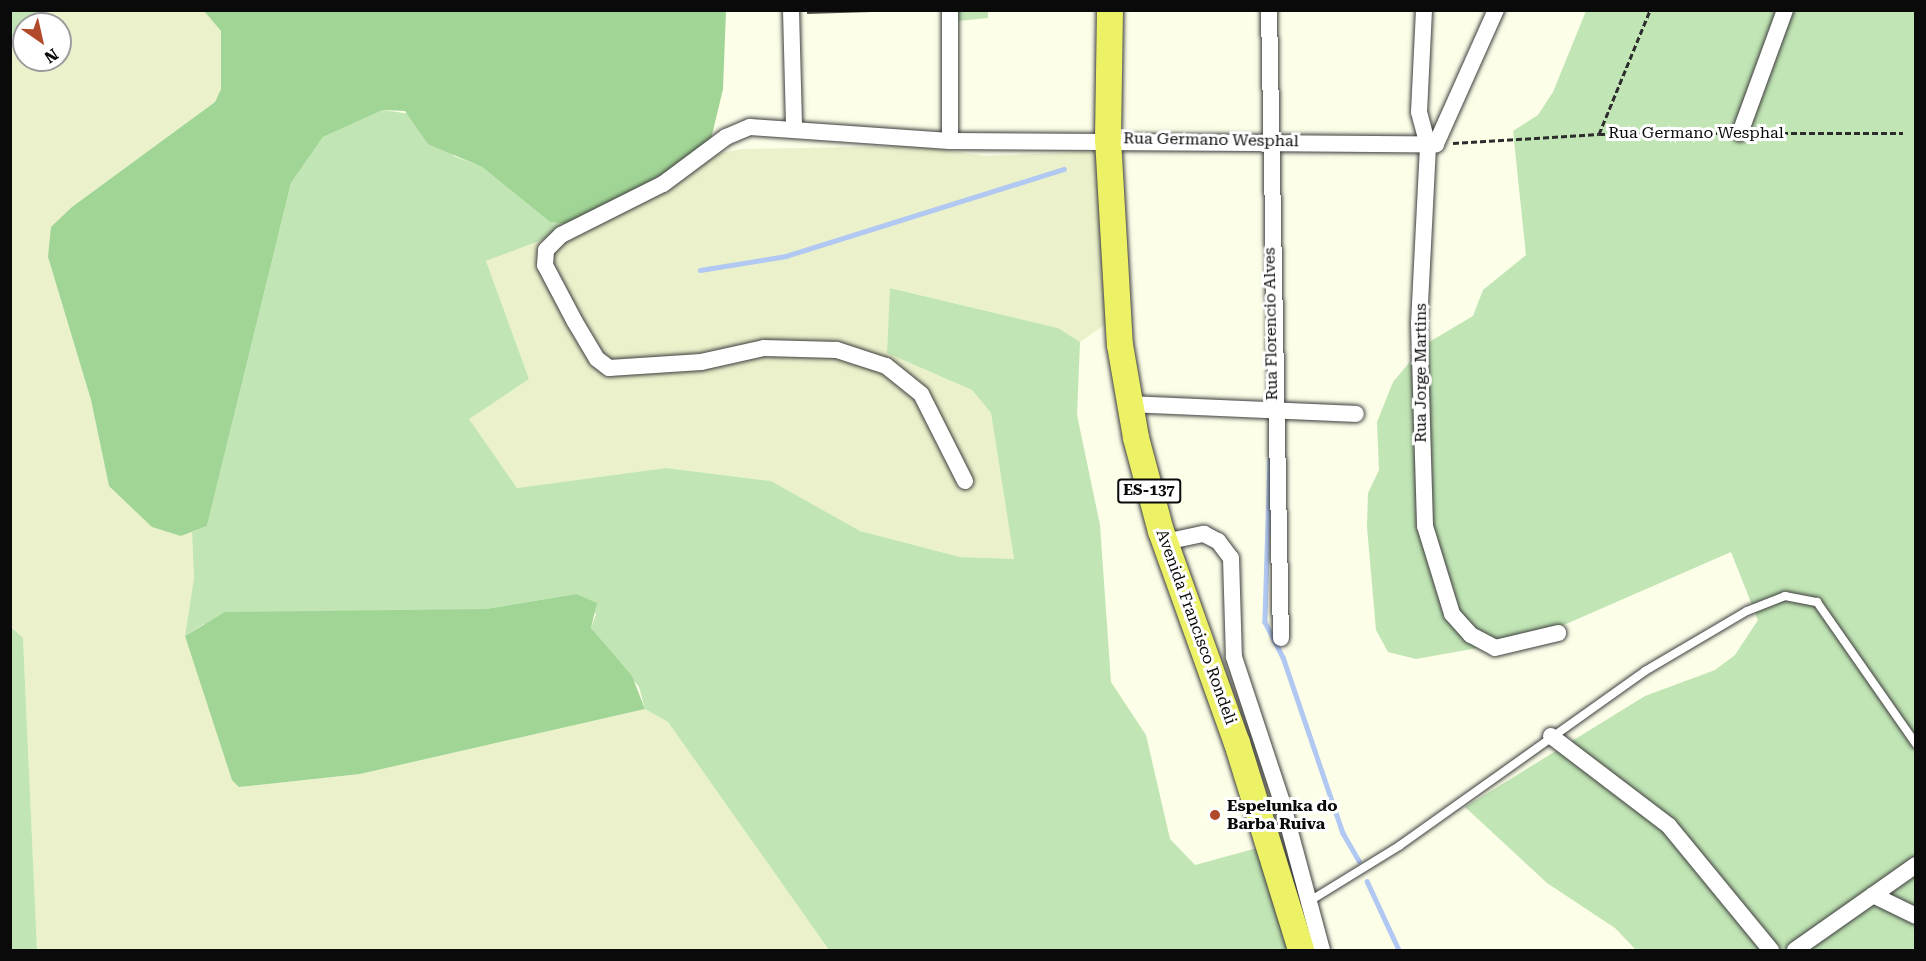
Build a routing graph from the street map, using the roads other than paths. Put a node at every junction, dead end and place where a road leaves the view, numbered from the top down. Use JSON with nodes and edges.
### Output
{"nodes":[{"id":1,"x":791,"y":10,"type":"edge"},
{"id":2,"x":950,"y":10,"type":"edge"},
{"id":3,"x":1110,"y":10,"type":"edge"},
{"id":4,"x":1269,"y":10,"type":"edge"},
{"id":5,"x":1424,"y":10,"type":"edge"},
{"id":6,"x":1496,"y":10,"type":"edge"},
{"id":7,"x":1785,"y":10,"type":"edge"},
{"id":8,"x":794,"y":128,"type":"junction"},
{"id":9,"x":1740,"y":133,"type":"road end"},
{"id":10,"x":1108,"y":139,"type":"junction"},
{"id":11,"x":1269,"y":140,"type":"junction"},
{"id":12,"x":950,"y":141,"type":"junction"},
{"id":13,"x":1432,"y":145,"type":"junction"},
{"id":14,"x":1130,"y":404,"type":"junction"},
{"id":15,"x":1272,"y":408,"type":"junction"},
{"id":16,"x":1356,"y":414,"type":"dead end"},
{"id":17,"x":965,"y":482,"type":"dead end"},
{"id":18,"x":1165,"y":542,"type":"junction"},
{"id":19,"x":1557,"y":633,"type":"dead end"},
{"id":20,"x":1281,"y":638,"type":"dead end"},
{"id":21,"x":1551,"y":736,"type":"junction"},
{"id":22,"x":1916,"y":744,"type":"edge"},
{"id":23,"x":1916,"y":865,"type":"edge"},
{"id":24,"x":1872,"y":895,"type":"junction"},
{"id":25,"x":1306,"y":903,"type":"junction"},
{"id":26,"x":1916,"y":916,"type":"edge"},
{"id":27,"x":1770,"y":946,"type":"edge"},
{"id":28,"x":1798,"y":948,"type":"edge"},
{"id":29,"x":1301,"y":951,"type":"edge"},
{"id":30,"x":1322,"y":951,"type":"edge"}],
"edges":[{"from":1,"to":8,"type":"street"},
{"from":2,"to":12,"type":"street"},
{"from":3,"to":10,"type":"main road","name":"Avenida Francisco Rondeli","number":"ES-137"},
{"from":4,"to":11,"type":"street","name":"Rua Florencio Alves"},
{"from":5,"to":13,"type":"street","name":"Rua Jorge Martins"},
{"from":6,"to":13,"type":"street"},
{"from":7,"to":9,"type":"street"},
{"from":8,"to":12,"type":"street","name":"Rua Germano Wesphal"},
{"from":8,"to":17,"type":"street","name":"Rua Germano Wesphal"},
{"from":10,"to":11,"type":"street","name":"Rua Germano Wesphal"},
{"from":10,"to":12,"type":"street","name":"Rua Germano Wesphal"},
{"from":10,"to":14,"type":"main road","name":"Avenida Francisco Rondeli","number":"ES-137"},
{"from":11,"to":13,"type":"street","name":"Rua Germano Wesphal"},
{"from":11,"to":15,"type":"street","name":"Rua Florencio Alves"},
{"from":13,"to":19,"type":"street","name":"Rua Jorge Martins"},
{"from":14,"to":15,"type":"street"},
{"from":14,"to":18,"type":"main road","name":"Avenida Francisco Rondeli","number":"ES-137"},
{"from":15,"to":16,"type":"street"},
{"from":15,"to":20,"type":"street","name":"Rua Florencio Alves"},
{"from":18,"to":25,"type":"street"},
{"from":18,"to":29,"type":"main road","name":"Avenida Francisco Rondeli","number":"ES-137"},
{"from":21,"to":22,"type":"lane"},
{"from":21,"to":25,"type":"lane"},
{"from":21,"to":27,"type":"street"},
{"from":23,"to":24,"type":"street"},
{"from":24,"to":26,"type":"street"},
{"from":24,"to":28,"type":"street"},
{"from":25,"to":30,"type":"street"},
{"from":27,"to":28,"type":"street"}]}
